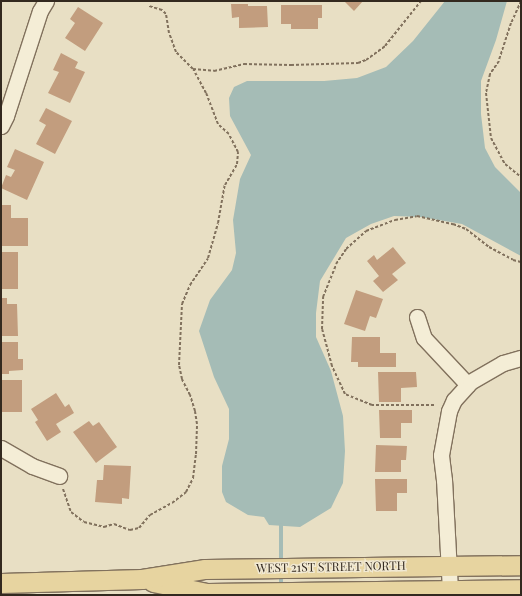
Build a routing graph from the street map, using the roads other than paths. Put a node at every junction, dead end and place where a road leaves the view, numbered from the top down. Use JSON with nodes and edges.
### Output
{"nodes":[{"id":1,"x":46,"y":1,"type":"edge"},
{"id":2,"x":1,"y":126,"type":"edge"},
{"id":3,"x":417,"y":317,"type":"dead end"},
{"id":4,"x":521,"y":358,"type":"edge"},
{"id":5,"x":468,"y":385,"type":"junction"},
{"id":6,"x":1,"y":448,"type":"edge"},
{"id":7,"x":58,"y":476,"type":"road end"},
{"id":8,"x":449,"y":565,"type":"junction"},
{"id":9,"x":521,"y":565,"type":"edge"},
{"id":10,"x":142,"y":580,"type":"junction"},
{"id":11,"x":1,"y":583,"type":"edge"},
{"id":12,"x":521,"y":589,"type":"edge"},
{"id":13,"x":450,"y":590,"type":"junction"}],
"edges":[{"from":1,"to":2,"type":"street"},
{"from":3,"to":5,"type":"street"},
{"from":4,"to":5,"type":"street"},
{"from":5,"to":8,"type":"street"},
{"from":6,"to":7,"type":"street"},
{"from":8,"to":9,"type":"main road","name":"WEST 21ST STREET NORTH"},
{"from":8,"to":10,"type":"main road","name":"WEST 21ST STREET NORTH"},
{"from":8,"to":13,"type":"street"},
{"from":10,"to":11,"type":"main road","name":"WEST 21ST STREET NORTH"},
{"from":10,"to":13,"type":"main road","name":"WEST 21ST STREET NORTH"},
{"from":12,"to":13,"type":"main road","name":"WEST 21ST STREET NORTH"}]}
